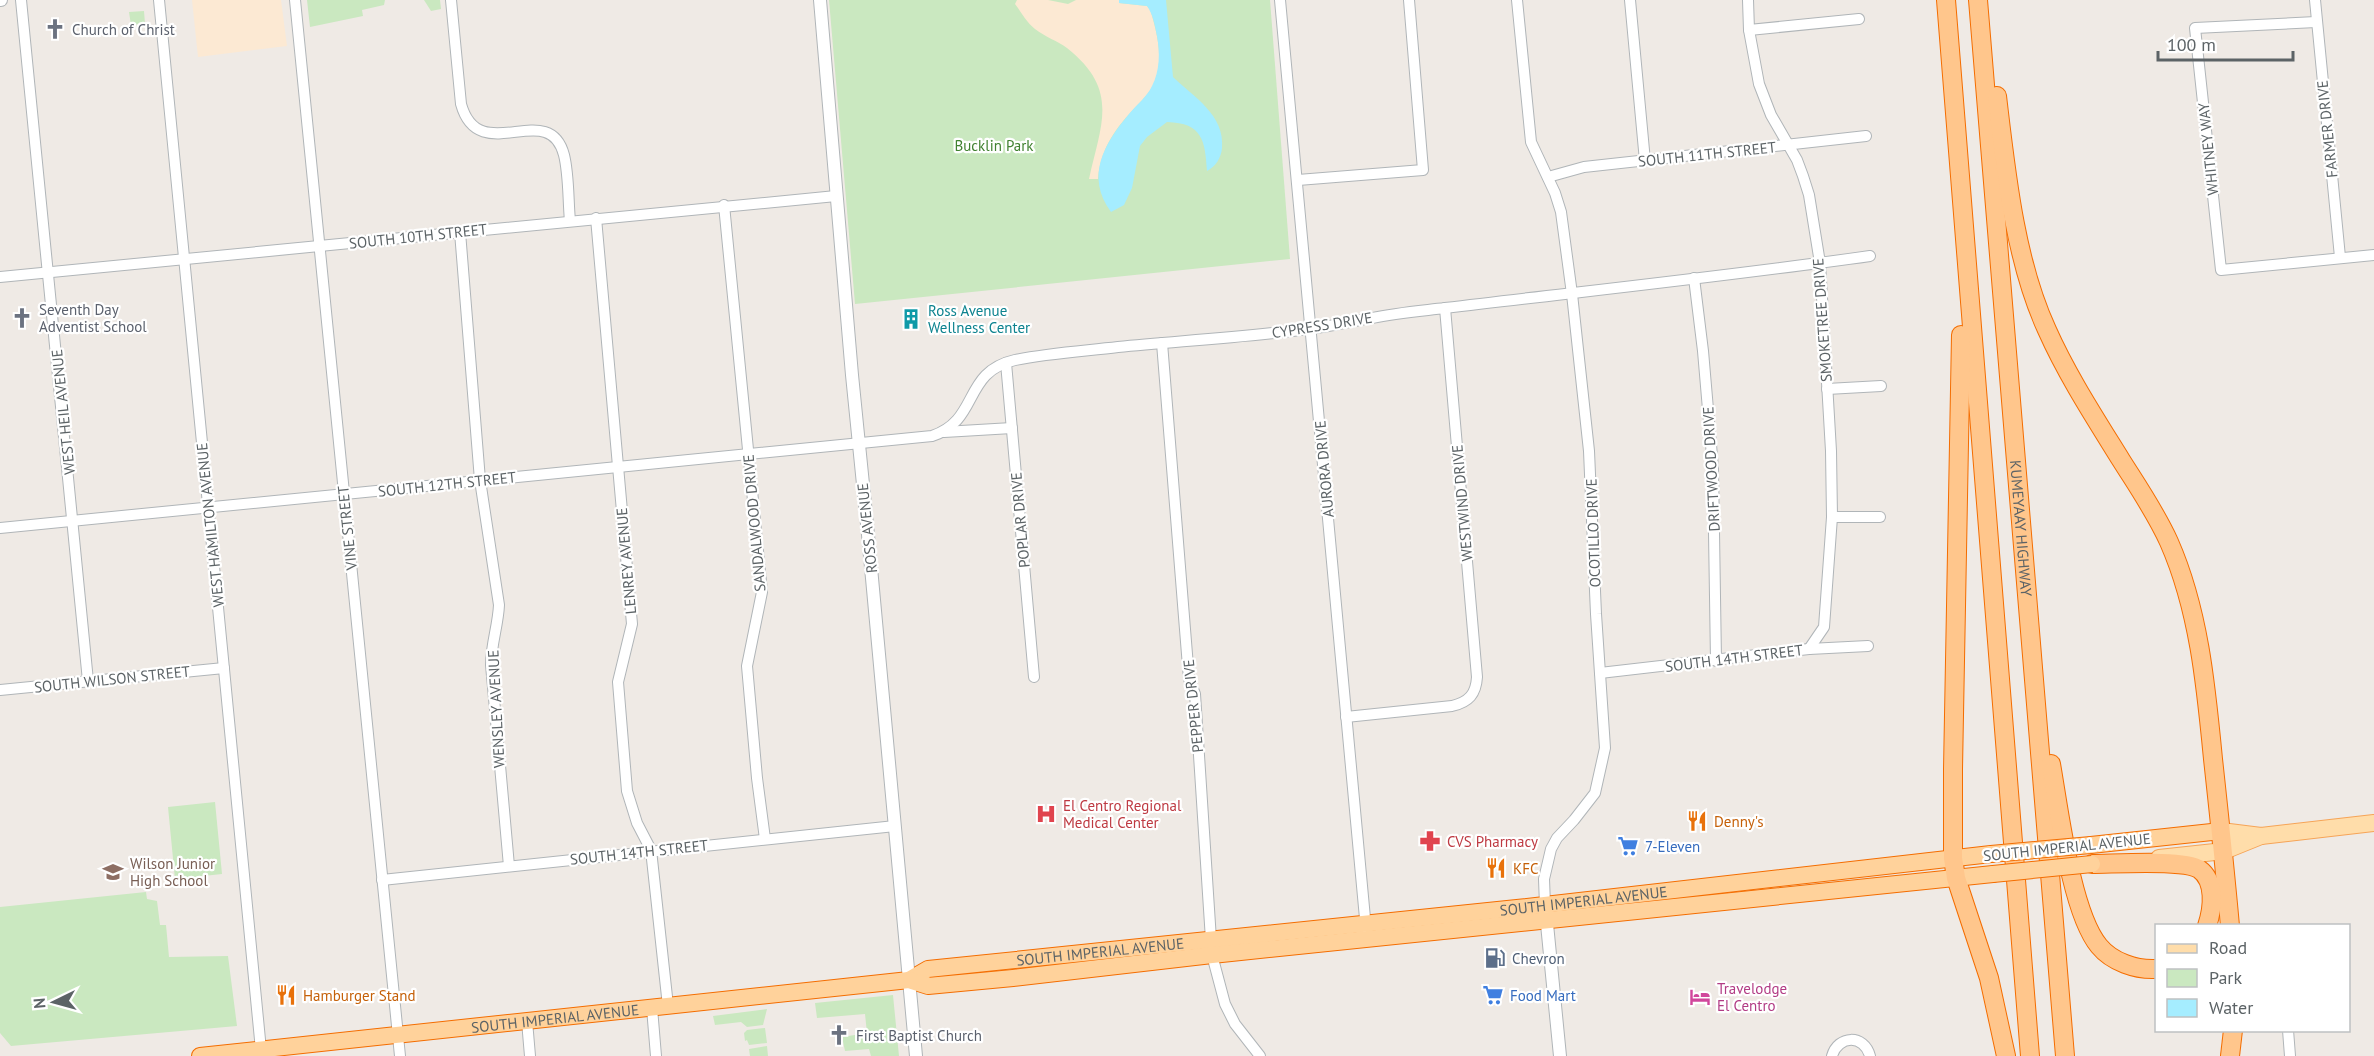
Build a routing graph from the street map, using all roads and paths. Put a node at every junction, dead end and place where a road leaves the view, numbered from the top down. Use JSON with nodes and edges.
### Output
{"nodes":[{"id":1,"x":21,"y":0,"type":"edge"},
{"id":2,"x":159,"y":0,"type":"edge"},
{"id":3,"x":295,"y":0,"type":"edge"},
{"id":4,"x":451,"y":0,"type":"edge"},
{"id":5,"x":820,"y":0,"type":"edge"},
{"id":6,"x":1280,"y":0,"type":"edge"},
{"id":7,"x":1409,"y":0,"type":"edge"},
{"id":8,"x":1517,"y":0,"type":"edge"},
{"id":9,"x":1630,"y":0,"type":"edge"},
{"id":10,"x":1748,"y":0,"type":"edge"},
{"id":11,"x":1946,"y":0,"type":"edge"},
{"id":12,"x":1978,"y":0,"type":"edge"},
{"id":13,"x":1988,"y":0,"type":"edge"},
{"id":14,"x":2315,"y":0,"type":"edge"},
{"id":15,"x":1859,"y":19,"type":"dead end"},
{"id":16,"x":2316,"y":22,"type":"junction"},
{"id":17,"x":1749,"y":30,"type":"junction"},
{"id":18,"x":1866,"y":136,"type":"dead end"},
{"id":19,"x":1787,"y":145,"type":"junction"},
{"id":20,"x":1645,"y":162,"type":"junction"},
{"id":21,"x":1548,"y":177,"type":"junction"},
{"id":22,"x":1298,"y":180,"type":"junction"},
{"id":23,"x":836,"y":196,"type":"junction"},
{"id":24,"x":724,"y":206,"type":"junction"},
{"id":25,"x":596,"y":218,"type":"junction"},
{"id":26,"x":570,"y":221,"type":"junction"},
{"id":27,"x":460,"y":232,"type":"junction"},
{"id":28,"x":320,"y":246,"type":"junction"},
{"id":29,"x":2374,"y":255,"type":"edge"},
{"id":30,"x":1870,"y":256,"type":"dead end"},
{"id":31,"x":2340,"y":257,"type":"junction"},
{"id":32,"x":184,"y":259,"type":"junction"},
{"id":33,"x":1820,"y":263,"type":"junction"},
{"id":34,"x":49,"y":272,"type":"junction"},
{"id":35,"x":1966,"y":273,"type":"junction"},
{"id":36,"x":0,"y":277,"type":"edge"},
{"id":37,"x":1694,"y":278,"type":"junction"},
{"id":38,"x":1572,"y":294,"type":"junction"},
{"id":39,"x":1445,"y":308,"type":"junction"},
{"id":40,"x":1312,"y":329,"type":"junction"},
{"id":41,"x":1162,"y":343,"type":"junction"},
{"id":42,"x":1006,"y":363,"type":"junction"},
{"id":43,"x":1881,"y":386,"type":"dead end"},
{"id":44,"x":1827,"y":389,"type":"junction"},
{"id":45,"x":1012,"y":428,"type":"junction"},
{"id":46,"x":944,"y":432,"type":"junction"},
{"id":47,"x":858,"y":443,"type":"junction"},
{"id":48,"x":748,"y":454,"type":"junction"},
{"id":49,"x":618,"y":467,"type":"junction"},
{"id":50,"x":480,"y":480,"type":"junction"},
{"id":51,"x":343,"y":494,"type":"junction"},
{"id":52,"x":208,"y":507,"type":"junction"},
{"id":53,"x":1832,"y":517,"type":"junction"},
{"id":54,"x":1880,"y":517,"type":"dead end"},
{"id":55,"x":74,"y":520,"type":"junction"},
{"id":56,"x":0,"y":528,"type":"edge"},
{"id":57,"x":1868,"y":646,"type":"dead end"},
{"id":58,"x":1809,"y":649,"type":"junction"},
{"id":59,"x":1716,"y":661,"type":"junction"},
{"id":60,"x":224,"y":668,"type":"junction"},
{"id":61,"x":1600,"y":673,"type":"junction"},
{"id":62,"x":1034,"y":677,"type":"dead end"},
{"id":63,"x":88,"y":681,"type":"junction"},
{"id":64,"x":0,"y":690,"type":"edge"},
{"id":65,"x":2035,"y":693,"type":"junction"},
{"id":66,"x":1346,"y":717,"type":"junction"},
{"id":67,"x":2374,"y":823,"type":"edge"},
{"id":68,"x":895,"y":826,"type":"junction"},
{"id":69,"x":2221,"y":831,"type":"junction"},
{"id":70,"x":2261,"y":836,"type":"junction"},
{"id":71,"x":765,"y":839,"type":"junction"},
{"id":72,"x":651,"y":850,"type":"junction"},
{"id":73,"x":2223,"y":851,"type":"junction"},
{"id":74,"x":1953,"y":858,"type":"junction"},
{"id":75,"x":2092,"y":864,"type":"junction"},
{"id":76,"x":509,"y":866,"type":"junction"},
{"id":77,"x":1956,"y":878,"type":"junction"},
{"id":78,"x":382,"y":880,"type":"junction"},
{"id":79,"x":1546,"y":912,"type":"junction"},
{"id":80,"x":2207,"y":924,"type":"edge"},
{"id":81,"x":2230,"y":924,"type":"edge"},
{"id":82,"x":1367,"y":932,"type":"junction"},
{"id":83,"x":1212,"y":948,"type":"junction"},
{"id":84,"x":1060,"y":955,"type":"junction"},
{"id":85,"x":2155,"y":969,"type":"edge"},
{"id":86,"x":1062,"y":973,"type":"junction"},
{"id":87,"x":909,"y":980,"type":"junction"},
{"id":88,"x":660,"y":1007,"type":"junction"},
{"id":89,"x":526,"y":1021,"type":"junction"},
{"id":90,"x":2233,"y":1032,"type":"edge"},
{"id":91,"x":2288,"y":1032,"type":"edge"},
{"id":92,"x":398,"y":1035,"type":"junction"},
{"id":93,"x":261,"y":1050,"type":"junction"},
{"id":94,"x":283,"y":1052,"type":"edge"},
{"id":95,"x":201,"y":1056,"type":"edge"},
{"id":96,"x":400,"y":1056,"type":"edge"},
{"id":97,"x":530,"y":1056,"type":"edge"},
{"id":98,"x":657,"y":1056,"type":"edge"},
{"id":99,"x":916,"y":1056,"type":"edge"},
{"id":100,"x":1260,"y":1056,"type":"edge"},
{"id":101,"x":1560,"y":1056,"type":"edge"},
{"id":102,"x":1832,"y":1056,"type":"edge"},
{"id":103,"x":1870,"y":1056,"type":"edge"},
{"id":104,"x":2006,"y":1056,"type":"edge"},
{"id":105,"x":2030,"y":1056,"type":"edge"},
{"id":106,"x":2065,"y":1056,"type":"edge"},
{"id":107,"x":2230,"y":1056,"type":"edge"},
{"id":108,"x":2290,"y":1056,"type":"edge"}],
"edges":[{"from":1,"to":34,"type":"street","name":"WEST HEIL AVENUE"},
{"from":2,"to":32,"type":"street","name":"WEST HAMILTON AVENUE"},
{"from":3,"to":28,"type":"street","name":"VINE STREET"},
{"from":4,"to":26,"type":"street"},
{"from":5,"to":23,"type":"street","name":"ROSS AVENUE"},
{"from":6,"to":22,"type":"street","name":"AURORA DRIVE"},
{"from":7,"to":22,"type":"street"},
{"from":8,"to":21,"type":"street","name":"OCOTILLO DRIVE"},
{"from":9,"to":20,"type":"street"},
{"from":10,"to":17,"type":"street","name":"SMOKETREE DRIVE"},
{"from":11,"to":35,"type":"highway"},
{"from":12,"to":65,"type":"highway","name":"KUMEYAAY HIGHWAY"},
{"from":13,"to":69,"type":"highway"},
{"from":14,"to":16,"type":"street","name":"FARMER DRIVE"},
{"from":15,"to":17,"type":"street"},
{"from":16,"to":31,"type":"street","name":"FARMER DRIVE"},
{"from":16,"to":31,"type":"street","name":"WHITNEY WAY"},
{"from":17,"to":19,"type":"street","name":"SMOKETREE DRIVE"},
{"from":18,"to":19,"type":"street","name":"SOUTH 11TH STREET"},
{"from":19,"to":20,"type":"street","name":"SOUTH 11TH STREET"},
{"from":19,"to":33,"type":"street","name":"SMOKETREE DRIVE"},
{"from":20,"to":21,"type":"street","name":"SOUTH 11TH STREET"},
{"from":21,"to":38,"type":"street","name":"OCOTILLO DRIVE"},
{"from":22,"to":40,"type":"street","name":"AURORA DRIVE"},
{"from":23,"to":24,"type":"street","name":"SOUTH 10TH STREET"},
{"from":23,"to":47,"type":"street","name":"ROSS AVENUE"},
{"from":24,"to":25,"type":"street","name":"SOUTH 10TH STREET"},
{"from":24,"to":48,"type":"street","name":"SANDALWOOD DRIVE"},
{"from":25,"to":26,"type":"street","name":"SOUTH 10TH STREET"},
{"from":25,"to":49,"type":"street","name":"LENREY AVENUE"},
{"from":26,"to":27,"type":"street","name":"SOUTH 10TH STREET"},
{"from":27,"to":28,"type":"street","name":"SOUTH 10TH STREET"},
{"from":27,"to":50,"type":"street","name":"WENSLEY AVENUE"},
{"from":28,"to":32,"type":"street","name":"SOUTH 10TH STREET"},
{"from":28,"to":51,"type":"street","name":"VINE STREET"},
{"from":29,"to":31,"type":"street"},
{"from":30,"to":33,"type":"street","name":"CYPRESS DRIVE"},
{"from":32,"to":34,"type":"street","name":"SOUTH 10TH STREET"},
{"from":32,"to":52,"type":"street","name":"WEST HAMILTON AVENUE"},
{"from":33,"to":37,"type":"street","name":"CYPRESS DRIVE"},
{"from":33,"to":44,"type":"street","name":"SMOKETREE DRIVE"},
{"from":34,"to":36,"type":"street","name":"SOUTH 10TH STREET"},
{"from":34,"to":55,"type":"street","name":"WEST HEIL AVENUE"},
{"from":35,"to":74,"type":"highway"},
{"from":35,"to":105,"type":"highway"},
{"from":37,"to":38,"type":"street","name":"CYPRESS DRIVE"},
{"from":37,"to":59,"type":"street","name":"DRIFTWOOD DRIVE"},
{"from":38,"to":39,"type":"street","name":"CYPRESS DRIVE"},
{"from":38,"to":61,"type":"street","name":"OCOTILLO DRIVE"},
{"from":39,"to":40,"type":"street","name":"CYPRESS DRIVE"},
{"from":39,"to":66,"type":"street","name":"WESTWIND DRIVE"},
{"from":40,"to":41,"type":"street","name":"CYPRESS DRIVE"},
{"from":40,"to":66,"type":"street","name":"AURORA DRIVE"},
{"from":41,"to":42,"type":"street","name":"CYPRESS DRIVE"},
{"from":41,"to":83,"type":"street","name":"PEPPER DRIVE"},
{"from":42,"to":45,"type":"street","name":"POPLAR DRIVE"},
{"from":42,"to":46,"type":"street","name":"CYPRESS DRIVE"},
{"from":43,"to":44,"type":"street"},
{"from":44,"to":53,"type":"street","name":"SMOKETREE DRIVE"},
{"from":45,"to":46,"type":"street"},
{"from":45,"to":62,"type":"street","name":"POPLAR DRIVE"},
{"from":46,"to":47,"type":"street"},
{"from":47,"to":48,"type":"street","name":"SOUTH 12TH STREET"},
{"from":47,"to":68,"type":"street","name":"ROSS AVENUE"},
{"from":48,"to":49,"type":"street","name":"SOUTH 12TH STREET"},
{"from":48,"to":71,"type":"street","name":"SANDALWOOD DRIVE"},
{"from":49,"to":50,"type":"street","name":"SOUTH 12TH STREET"},
{"from":49,"to":72,"type":"street","name":"LENREY AVENUE"},
{"from":50,"to":51,"type":"street","name":"SOUTH 12TH STREET"},
{"from":50,"to":76,"type":"street","name":"WENSLEY AVENUE"},
{"from":51,"to":52,"type":"street","name":"SOUTH 12TH STREET"},
{"from":51,"to":78,"type":"street","name":"VINE STREET"},
{"from":52,"to":55,"type":"street","name":"SOUTH 12TH STREET"},
{"from":52,"to":60,"type":"street","name":"WEST HAMILTON AVENUE"},
{"from":53,"to":54,"type":"street"},
{"from":53,"to":58,"type":"street","name":"SMOKETREE DRIVE"},
{"from":55,"to":56,"type":"street","name":"SOUTH 12TH STREET"},
{"from":55,"to":63,"type":"street","name":"WEST HEIL AVENUE"},
{"from":57,"to":58,"type":"street","name":"SOUTH 14TH STREET"},
{"from":58,"to":59,"type":"street","name":"SOUTH 14TH STREET"},
{"from":59,"to":61,"type":"street","name":"SOUTH 14TH STREET"},
{"from":60,"to":63,"type":"street","name":"SOUTH WILSON STREET"},
{"from":60,"to":93,"type":"street","name":"WEST HAMILTON AVENUE"},
{"from":61,"to":79,"type":"street","name":"OCOTILLO DRIVE"},
{"from":63,"to":64,"type":"street","name":"SOUTH WILSON STREET"},
{"from":65,"to":85,"type":"highway"},
{"from":65,"to":106,"type":"highway","name":"KUMEYAAY HIGHWAY"},
{"from":66,"to":82,"type":"street","name":"AURORA DRIVE"},
{"from":67,"to":70,"type":"main road","name":"SOUTH IMPERIAL AVENUE"},
{"from":68,"to":71,"type":"street","name":"SOUTH 14TH STREET"},
{"from":68,"to":87,"type":"street","name":"ROSS AVENUE"},
{"from":69,"to":70,"type":"main road","name":"SOUTH IMPERIAL AVENUE"},
{"from":69,"to":73,"type":"highway"},
{"from":69,"to":74,"type":"highway","name":"SOUTH IMPERIAL AVENUE","bridge":true},
{"from":70,"to":73,"type":"main road","name":"SOUTH IMPERIAL AVENUE"},
{"from":71,"to":72,"type":"street","name":"SOUTH 14TH STREET"},
{"from":72,"to":76,"type":"street","name":"SOUTH 14TH STREET"},
{"from":72,"to":88,"type":"street","name":"LENREY AVENUE"},
{"from":73,"to":75,"type":"main road","name":"SOUTH IMPERIAL AVENUE"},
{"from":73,"to":81,"type":"highway"},
{"from":74,"to":77,"type":"highway"},
{"from":74,"to":79,"type":"highway","name":"SOUTH IMPERIAL AVENUE"},
{"from":75,"to":77,"type":"highway","name":"SOUTH IMPERIAL AVENUE","bridge":true},
{"from":75,"to":80,"type":"highway"},
{"from":76,"to":78,"type":"street","name":"SOUTH 14TH STREET"},
{"from":77,"to":79,"type":"highway","name":"SOUTH IMPERIAL AVENUE"},
{"from":77,"to":104,"type":"highway"},
{"from":78,"to":92,"type":"street","name":"VINE STREET"},
{"from":79,"to":82,"type":"highway","name":"SOUTH IMPERIAL AVENUE"},
{"from":79,"to":101,"type":"street","name":"OCOTILLO DRIVE"},
{"from":82,"to":83,"type":"highway","name":"SOUTH IMPERIAL AVENUE"},
{"from":83,"to":84,"type":"highway","name":"SOUTH IMPERIAL AVENUE"},
{"from":83,"to":86,"type":"highway","name":"SOUTH IMPERIAL AVENUE"},
{"from":83,"to":100,"type":"street","name":"PEPPER DRIVE"},
{"from":84,"to":86,"type":"highway"},
{"from":84,"to":87,"type":"highway","name":"SOUTH IMPERIAL AVENUE"},
{"from":86,"to":87,"type":"highway","name":"SOUTH IMPERIAL AVENUE"},
{"from":87,"to":88,"type":"highway","name":"SOUTH IMPERIAL AVENUE"},
{"from":87,"to":99,"type":"street","name":"ROSS AVENUE"},
{"from":88,"to":89,"type":"highway","name":"SOUTH IMPERIAL AVENUE"},
{"from":88,"to":98,"type":"street","name":"LENREY AVENUE"},
{"from":89,"to":92,"type":"highway","name":"SOUTH IMPERIAL AVENUE"},
{"from":89,"to":97,"type":"street"},
{"from":90,"to":107,"type":"highway"},
{"from":91,"to":108,"type":"street"},
{"from":92,"to":94,"type":"highway","name":"SOUTH IMPERIAL AVENUE"},
{"from":92,"to":96,"type":"street","name":"VINE STREET"},
{"from":93,"to":94,"type":"highway","name":"SOUTH IMPERIAL AVENUE"},
{"from":93,"to":95,"type":"highway","name":"SOUTH IMPERIAL AVENUE"},
{"from":102,"to":103,"type":"street"}]}
